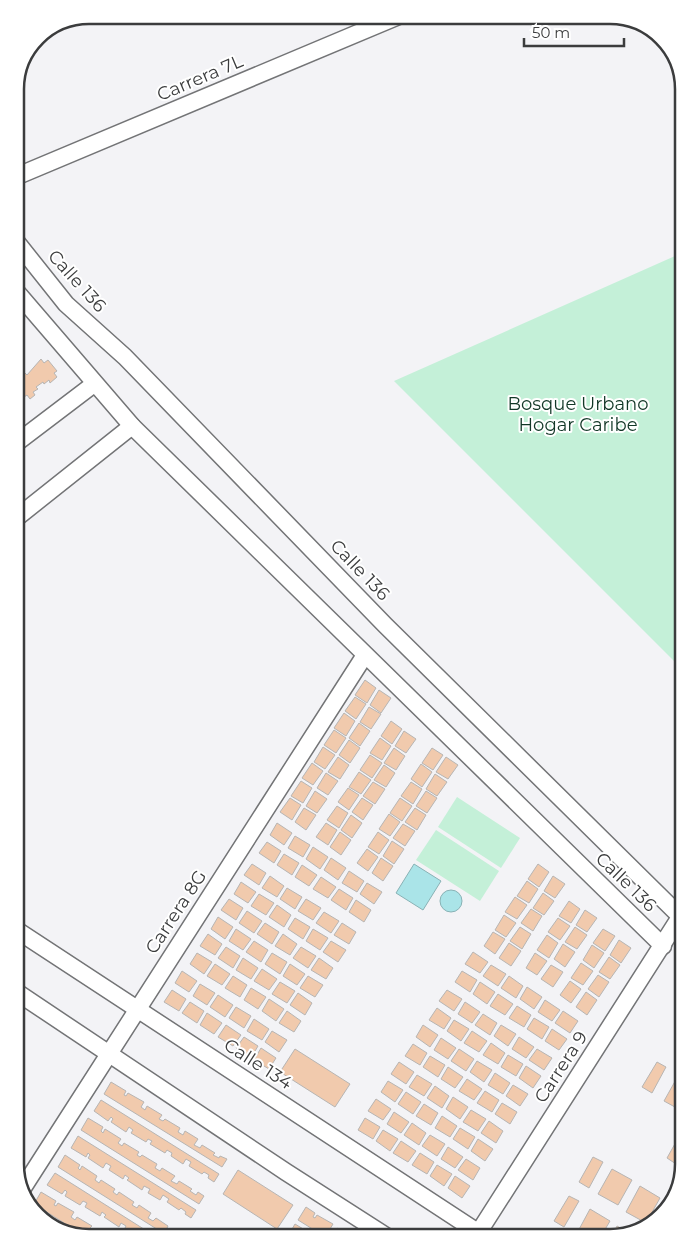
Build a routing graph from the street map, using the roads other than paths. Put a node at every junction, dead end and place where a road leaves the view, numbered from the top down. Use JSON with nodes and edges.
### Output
{"nodes":[{"id":1,"x":380,"y":24,"type":"edge"},
{"id":2,"x":24,"y":174,"type":"edge"},
{"id":3,"x":24,"y":251,"type":"edge"},
{"id":4,"x":24,"y":301,"type":"edge"},
{"id":5,"x":94,"y":384,"type":"junction"},
{"id":6,"x":132,"y":426,"type":"junction"},
{"id":7,"x":24,"y":437,"type":"edge"},
{"id":8,"x":24,"y":512,"type":"edge"},
{"id":9,"x":365,"y":655,"type":"junction"},
{"id":10,"x":675,"y":912,"type":"edge"},
{"id":11,"x":675,"y":928,"type":"edge"},
{"id":12,"x":24,"y":934,"type":"edge"},
{"id":13,"x":662,"y":946,"type":"junction"},
{"id":14,"x":24,"y":997,"type":"edge"},
{"id":15,"x":137,"y":1009,"type":"junction"},
{"id":16,"x":109,"y":1053,"type":"junction"},
{"id":17,"x":26,"y":1182,"type":"edge"},
{"id":18,"x":375,"y":1229,"type":"edge"},
{"id":19,"x":468,"y":1229,"type":"edge"},
{"id":20,"x":481,"y":1229,"type":"edge"}],
"edges":[{"from":1,"to":2,"type":"street","name":"Carrera 7L"},
{"from":3,"to":10,"type":"street","name":"Calle 136"},
{"from":4,"to":5,"type":"street","name":"Calle 136"},
{"from":5,"to":6,"type":"street","name":"Calle 136"},
{"from":5,"to":7,"type":"street"},
{"from":6,"to":8,"type":"street"},
{"from":6,"to":9,"type":"street","name":"Calle 136"},
{"from":9,"to":13,"type":"street","name":"Calle 136"},
{"from":9,"to":15,"type":"street","name":"Carrera 8G"},
{"from":11,"to":13,"type":"street","name":"Carrera 9"},
{"from":12,"to":15,"type":"street","name":"Calle 134"},
{"from":13,"to":20,"type":"street","name":"Carrera 9"},
{"from":14,"to":16,"type":"street"},
{"from":15,"to":16,"type":"street","name":"Carrera 8G"},
{"from":15,"to":19,"type":"street","name":"Calle 134"},
{"from":16,"to":17,"type":"street","name":"Carrera 8G"},
{"from":16,"to":18,"type":"street"}]}
